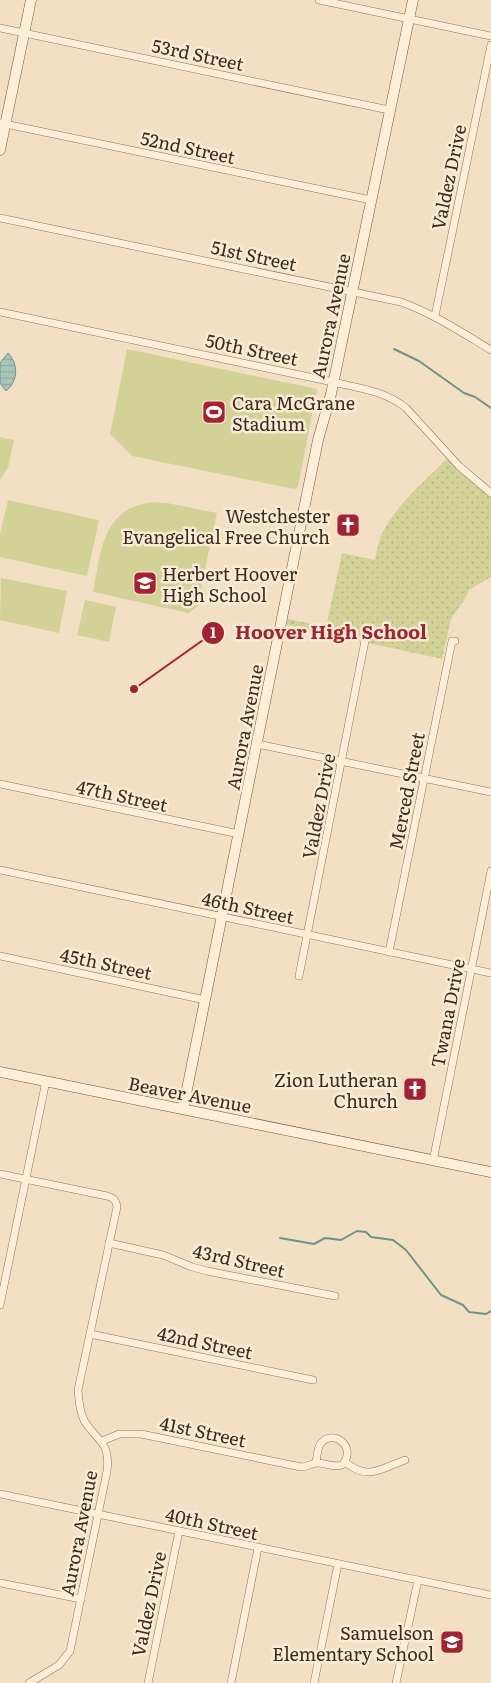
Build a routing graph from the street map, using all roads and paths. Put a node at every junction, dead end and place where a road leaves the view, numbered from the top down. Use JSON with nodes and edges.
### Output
{"nodes":[{"id":1,"x":31,"y":0,"type":"edge"},
{"id":2,"x":319,"y":0,"type":"edge"},
{"id":3,"x":412,"y":0,"type":"edge"},
{"id":4,"x":409,"y":19,"type":"junction"},
{"id":5,"x":0,"y":28,"type":"edge"},
{"id":6,"x":24,"y":33,"type":"junction"},
{"id":7,"x":491,"y":36,"type":"edge"},
{"id":8,"x":491,"y":45,"type":"edge"},
{"id":9,"x":390,"y":110,"type":"junction"},
{"id":10,"x":3,"y":123,"type":"edge"},
{"id":11,"x":0,"y":150,"type":"edge"},
{"id":12,"x":371,"y":200,"type":"junction"},
{"id":13,"x":0,"y":218,"type":"edge"},
{"id":14,"x":352,"y":291,"type":"junction"},
{"id":15,"x":0,"y":312,"type":"edge"},
{"id":16,"x":435,"y":316,"type":"junction"},
{"id":17,"x":491,"y":350,"type":"edge"},
{"id":18,"x":333,"y":382,"type":"junction"},
{"id":19,"x":491,"y":493,"type":"edge"},
{"id":20,"x":365,"y":641,"type":"dead end"},
{"id":21,"x":455,"y":641,"type":"dead end"},
{"id":22,"x":257,"y":744,"type":"junction"},
{"id":23,"x":342,"y":761,"type":"junction"},
{"id":24,"x":424,"y":778,"type":"junction"},
{"id":25,"x":0,"y":784,"type":"edge"},
{"id":26,"x":491,"y":792,"type":"edge"},
{"id":27,"x":239,"y":834,"type":"junction"},
{"id":28,"x":0,"y":870,"type":"edge"},
{"id":29,"x":491,"y":871,"type":"edge"},
{"id":30,"x":222,"y":917,"type":"junction"},
{"id":31,"x":307,"y":935,"type":"junction"},
{"id":32,"x":389,"y":952,"type":"junction"},
{"id":33,"x":0,"y":956,"type":"edge"},
{"id":34,"x":470,"y":969,"type":"junction"},
{"id":35,"x":491,"y":973,"type":"edge"},
{"id":36,"x":299,"y":976,"type":"dead end"},
{"id":37,"x":205,"y":1000,"type":"junction"},
{"id":38,"x":0,"y":1072,"type":"edge"},
{"id":39,"x":46,"y":1081,"type":"junction"},
{"id":40,"x":183,"y":1109,"type":"junction"},
{"id":41,"x":433,"y":1161,"type":"junction"},
{"id":42,"x":491,"y":1172,"type":"edge"},
{"id":43,"x":0,"y":1174,"type":"edge"},
{"id":44,"x":26,"y":1179,"type":"junction"},
{"id":45,"x":109,"y":1242,"type":"junction"},
{"id":46,"x":2,"y":1283,"type":"edge"},
{"id":47,"x":335,"y":1296,"type":"dead end"},
{"id":48,"x":0,"y":1305,"type":"edge"},
{"id":49,"x":90,"y":1334,"type":"junction"},
{"id":50,"x":313,"y":1380,"type":"dead end"},
{"id":51,"x":102,"y":1442,"type":"junction"},
{"id":52,"x":405,"y":1460,"type":"dead end"},
{"id":53,"x":345,"y":1462,"type":"junction"},
{"id":54,"x":316,"y":1463,"type":"junction"},
{"id":55,"x":0,"y":1494,"type":"edge"},
{"id":56,"x":98,"y":1515,"type":"junction"},
{"id":57,"x":178,"y":1531,"type":"junction"},
{"id":58,"x":258,"y":1548,"type":"junction"},
{"id":59,"x":338,"y":1564,"type":"junction"},
{"id":60,"x":418,"y":1580,"type":"junction"},
{"id":61,"x":0,"y":1583,"type":"edge"},
{"id":62,"x":491,"y":1595,"type":"edge"},
{"id":63,"x":81,"y":1600,"type":"junction"},
{"id":64,"x":29,"y":1683,"type":"edge"},
{"id":65,"x":148,"y":1683,"type":"edge"},
{"id":66,"x":231,"y":1683,"type":"edge"},
{"id":67,"x":314,"y":1683,"type":"edge"},
{"id":68,"x":396,"y":1683,"type":"edge"}],
"edges":[{"from":1,"to":6,"type":"street"},
{"from":2,"to":4,"type":"street"},
{"from":3,"to":4,"type":"street","name":"Aurora Avenue"},
{"from":4,"to":7,"type":"street"},
{"from":4,"to":9,"type":"street","name":"Aurora Avenue"},
{"from":5,"to":6,"type":"street","name":"53rd Street"},
{"from":6,"to":9,"type":"street","name":"53rd Street"},
{"from":6,"to":10,"type":"street"},
{"from":8,"to":16,"type":"street","name":"Valdez Drive"},
{"from":9,"to":12,"type":"street","name":"Aurora Avenue"},
{"from":10,"to":11,"type":"street"},
{"from":10,"to":12,"type":"street","name":"52nd Street"},
{"from":12,"to":14,"type":"street","name":"Aurora Avenue"},
{"from":13,"to":14,"type":"street","name":"51st Street"},
{"from":14,"to":16,"type":"street","name":"51st Street"},
{"from":14,"to":18,"type":"street","name":"Aurora Avenue"},
{"from":15,"to":18,"type":"street","name":"50th Street"},
{"from":16,"to":17,"type":"street","name":"51st Street"},
{"from":18,"to":19,"type":"street","name":"50th Street"},
{"from":18,"to":22,"type":"street","name":"Aurora Avenue"},
{"from":20,"to":23,"type":"street","name":"Valdez Drive"},
{"from":21,"to":24,"type":"street","name":"Merced Street"},
{"from":22,"to":23,"type":"street"},
{"from":22,"to":27,"type":"street","name":"Aurora Avenue"},
{"from":23,"to":24,"type":"street"},
{"from":23,"to":31,"type":"street","name":"Valdez Drive"},
{"from":24,"to":26,"type":"street"},
{"from":24,"to":32,"type":"street","name":"Merced Street"},
{"from":25,"to":27,"type":"street","name":"47th Street"},
{"from":27,"to":30,"type":"street","name":"Aurora Avenue"},
{"from":28,"to":30,"type":"street","name":"46th Street"},
{"from":29,"to":34,"type":"street","name":"Twana Drive"},
{"from":30,"to":31,"type":"street","name":"46th Street"},
{"from":30,"to":37,"type":"street","name":"Aurora Avenue"},
{"from":31,"to":32,"type":"street","name":"46th Street"},
{"from":31,"to":36,"type":"street","name":"Valdez Drive"},
{"from":32,"to":34,"type":"street","name":"46th Street"},
{"from":33,"to":37,"type":"street","name":"45th Street"},
{"from":34,"to":35,"type":"street","name":"46th Street"},
{"from":34,"to":41,"type":"street","name":"Twana Drive"},
{"from":37,"to":40,"type":"street","name":"Aurora Avenue"},
{"from":38,"to":39,"type":"street","name":"Beaver Avenue"},
{"from":39,"to":40,"type":"street","name":"Beaver Avenue"},
{"from":39,"to":44,"type":"street"},
{"from":40,"to":41,"type":"street","name":"Beaver Avenue"},
{"from":41,"to":42,"type":"street","name":"Beaver Avenue"},
{"from":43,"to":44,"type":"street"},
{"from":44,"to":45,"type":"street","name":"Aurora Avenue"},
{"from":44,"to":46,"type":"street"},
{"from":45,"to":47,"type":"street","name":"43rd Street"},
{"from":45,"to":49,"type":"street","name":"Aurora Avenue"},
{"from":46,"to":48,"type":"street"},
{"from":49,"to":50,"type":"street","name":"42nd Street"},
{"from":49,"to":51,"type":"street","name":"Aurora Avenue"},
{"from":51,"to":54,"type":"street","name":"41st Street"},
{"from":51,"to":56,"type":"street","name":"Aurora Avenue"},
{"from":52,"to":53,"type":"street"},
{"from":53,"to":54,"type":"street"},
{"from":53,"to":54,"type":"street"},
{"from":55,"to":56,"type":"street","name":"40th Street"},
{"from":56,"to":57,"type":"street","name":"40th Street"},
{"from":56,"to":63,"type":"street","name":"Aurora Avenue"},
{"from":57,"to":58,"type":"street","name":"40th Street"},
{"from":57,"to":65,"type":"street","name":"Valdez Drive"},
{"from":58,"to":59,"type":"street","name":"40th Street"},
{"from":58,"to":66,"type":"street"},
{"from":59,"to":60,"type":"street","name":"40th Street"},
{"from":59,"to":67,"type":"street"},
{"from":60,"to":62,"type":"street","name":"40th Street"},
{"from":60,"to":68,"type":"street"},
{"from":61,"to":63,"type":"street"},
{"from":63,"to":64,"type":"street","name":"Aurora Avenue"}]}
